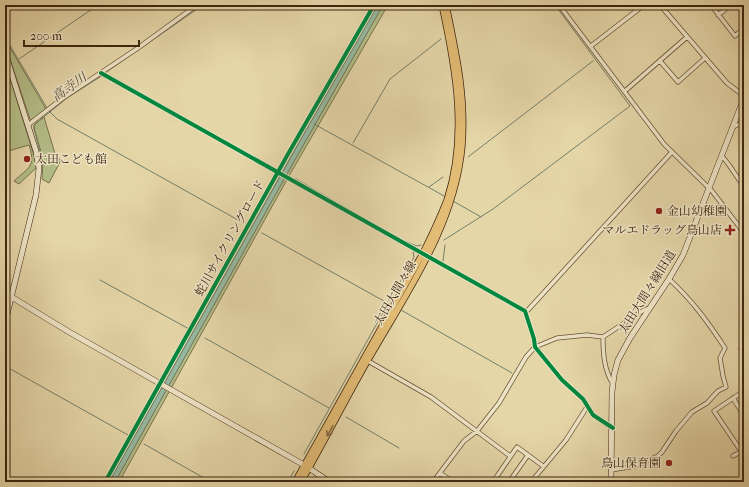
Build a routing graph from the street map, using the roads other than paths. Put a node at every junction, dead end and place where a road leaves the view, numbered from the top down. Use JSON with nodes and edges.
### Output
{"nodes":[{"id":1,"x":197,"y":5,"type":"edge"},
{"id":2,"x":442,"y":5,"type":"edge"},
{"id":3,"x":446,"y":5,"type":"edge"},
{"id":4,"x":567,"y":5,"type":"edge"},
{"id":5,"x":644,"y":5,"type":"edge"},
{"id":6,"x":660,"y":5,"type":"edge"},
{"id":7,"x":711,"y":5,"type":"edge"},
{"id":8,"x":731,"y":5,"type":"edge"},
{"id":9,"x":561,"y":7,"type":"edge"},
{"id":10,"x":718,"y":15,"type":"junction"},
{"id":11,"x":744,"y":28,"type":"edge"},
{"id":12,"x":686,"y":37,"type":"junction"},
{"id":13,"x":591,"y":46,"type":"junction"},
{"id":14,"x":5,"y":53,"type":"edge"},
{"id":15,"x":705,"y":58,"type":"junction"},
{"id":16,"x":660,"y":61,"type":"junction"},
{"id":17,"x":101,"y":73,"type":"junction"},
{"id":18,"x":12,"y":75,"type":"junction"},
{"id":19,"x":5,"y":77,"type":"edge"},
{"id":20,"x":625,"y":92,"type":"junction"},
{"id":21,"x":744,"y":97,"type":"edge"},
{"id":22,"x":743,"y":124,"type":"edge"},
{"id":23,"x":28,"y":125,"type":"junction"},
{"id":24,"x":733,"y":127,"type":"junction"},
{"id":25,"x":672,"y":152,"type":"junction"},
{"id":26,"x":722,"y":156,"type":"junction"},
{"id":27,"x":744,"y":187,"type":"edge"},
{"id":28,"x":709,"y":188,"type":"junction"},
{"id":29,"x":744,"y":233,"type":"edge"},
{"id":30,"x":425,"y":254,"type":"junction"},
{"id":31,"x":669,"y":279,"type":"junction"},
{"id":32,"x":5,"y":293,"type":"edge"},
{"id":33,"x":11,"y":297,"type":"junction"},
{"id":34,"x":649,"y":308,"type":"junction"},
{"id":35,"x":525,"y":311,"type":"junction"},
{"id":36,"x":5,"y":323,"type":"edge"},
{"id":37,"x":603,"y":336,"type":"junction"},
{"id":38,"x":744,"y":346,"type":"edge"},
{"id":39,"x":535,"y":347,"type":"junction"},
{"id":40,"x":744,"y":354,"type":"edge"},
{"id":41,"x":368,"y":361,"type":"junction"},
{"id":42,"x":613,"y":384,"type":"junction"},
{"id":43,"x":744,"y":391,"type":"edge"},
{"id":44,"x":733,"y":398,"type":"junction"},
{"id":45,"x":587,"y":407,"type":"junction"},
{"id":46,"x":744,"y":416,"type":"edge"},
{"id":47,"x":613,"y":428,"type":"junction"},
{"id":48,"x":477,"y":431,"type":"junction"},
{"id":49,"x":743,"y":450,"type":"edge"},
{"id":50,"x":528,"y":455,"type":"junction"},
{"id":51,"x":510,"y":456,"type":"junction"},
{"id":52,"x":733,"y":456,"type":"dead end"},
{"id":53,"x":307,"y":466,"type":"junction"},
{"id":54,"x":543,"y":466,"type":"junction"},
{"id":55,"x":612,"y":470,"type":"junction"},
{"id":56,"x":440,"y":472,"type":"junction"},
{"id":57,"x":295,"y":482,"type":"edge"},
{"id":58,"x":301,"y":482,"type":"edge"},
{"id":59,"x":330,"y":482,"type":"edge"},
{"id":60,"x":433,"y":482,"type":"edge"},
{"id":61,"x":452,"y":482,"type":"edge"},
{"id":62,"x":492,"y":482,"type":"edge"},
{"id":63,"x":509,"y":482,"type":"edge"},
{"id":64,"x":530,"y":482,"type":"edge"},
{"id":65,"x":611,"y":482,"type":"edge"}],
"edges":[{"from":1,"to":17,"type":"street"},
{"from":2,"to":30,"type":"main road","name":"太田大間々線"},
{"from":3,"to":30,"type":"main road","name":"太田大間々線"},
{"from":4,"to":9,"type":"street"},
{"from":5,"to":13,"type":"street"},
{"from":6,"to":12,"type":"street"},
{"from":7,"to":10,"type":"street"},
{"from":8,"to":10,"type":"street"},
{"from":9,"to":13,"type":"street"},
{"from":10,"to":11,"type":"street"},
{"from":12,"to":15,"type":"street"},
{"from":12,"to":16,"type":"street"},
{"from":13,"to":20,"type":"street"},
{"from":14,"to":18,"type":"street"},
{"from":15,"to":16,"type":"street"},
{"from":15,"to":21,"type":"street"},
{"from":16,"to":20,"type":"street"},
{"from":17,"to":23,"type":"street"},
{"from":17,"to":30,"type":"street"},
{"from":18,"to":19,"type":"street"},
{"from":18,"to":23,"type":"street"},
{"from":20,"to":25,"type":"street"},
{"from":21,"to":24,"type":"street","name":"太田大間々線旧道"},
{"from":22,"to":24,"type":"street"},
{"from":23,"to":33,"type":"street"},
{"from":24,"to":26,"type":"street","name":"太田大間々線旧道"},
{"from":25,"to":28,"type":"street"},
{"from":25,"to":35,"type":"street"},
{"from":26,"to":27,"type":"street"},
{"from":26,"to":28,"type":"street","name":"太田大間々線旧道"},
{"from":28,"to":29,"type":"street"},
{"from":28,"to":31,"type":"street","name":"太田大間々線旧道"},
{"from":30,"to":35,"type":"street"},
{"from":30,"to":41,"type":"main road","name":"太田大間々線"},
{"from":30,"to":53,"type":"main road","name":"太田大間々線"},
{"from":31,"to":34,"type":"street","name":"太田大間々線旧道"},
{"from":31,"to":55,"type":"street"},
{"from":32,"to":33,"type":"street"},
{"from":33,"to":36,"type":"street"},
{"from":33,"to":53,"type":"street"},
{"from":34,"to":37,"type":"street"},
{"from":34,"to":42,"type":"street","name":"太田大間々線旧道"},
{"from":35,"to":39,"type":"street"},
{"from":37,"to":39,"type":"street"},
{"from":37,"to":42,"type":"street"},
{"from":38,"to":40,"type":"street"},
{"from":39,"to":45,"type":"street"},
{"from":39,"to":48,"type":"street"},
{"from":41,"to":48,"type":"street"},
{"from":41,"to":53,"type":"main road","name":"太田大間々線","one_way":true},
{"from":42,"to":47,"type":"street","name":"太田大間々線旧道"},
{"from":43,"to":44,"type":"street"},
{"from":44,"to":46,"type":"street"},
{"from":44,"to":49,"type":"street"},
{"from":45,"to":47,"type":"street"},
{"from":45,"to":54,"type":"street"},
{"from":47,"to":55,"type":"street","name":"太田大間々線旧道"},
{"from":48,"to":51,"type":"street"},
{"from":48,"to":56,"type":"street"},
{"from":49,"to":52,"type":"street"},
{"from":50,"to":51,"type":"street"},
{"from":50,"to":54,"type":"street"},
{"from":50,"to":63,"type":"street"},
{"from":51,"to":62,"type":"street"},
{"from":53,"to":57,"type":"main road","name":"太田大間々線"},
{"from":53,"to":58,"type":"main road","name":"太田大間々線"},
{"from":53,"to":59,"type":"street"},
{"from":54,"to":64,"type":"street"},
{"from":55,"to":65,"type":"street","name":"太田大間々線旧道"},
{"from":56,"to":60,"type":"street"},
{"from":56,"to":61,"type":"street"}]}
